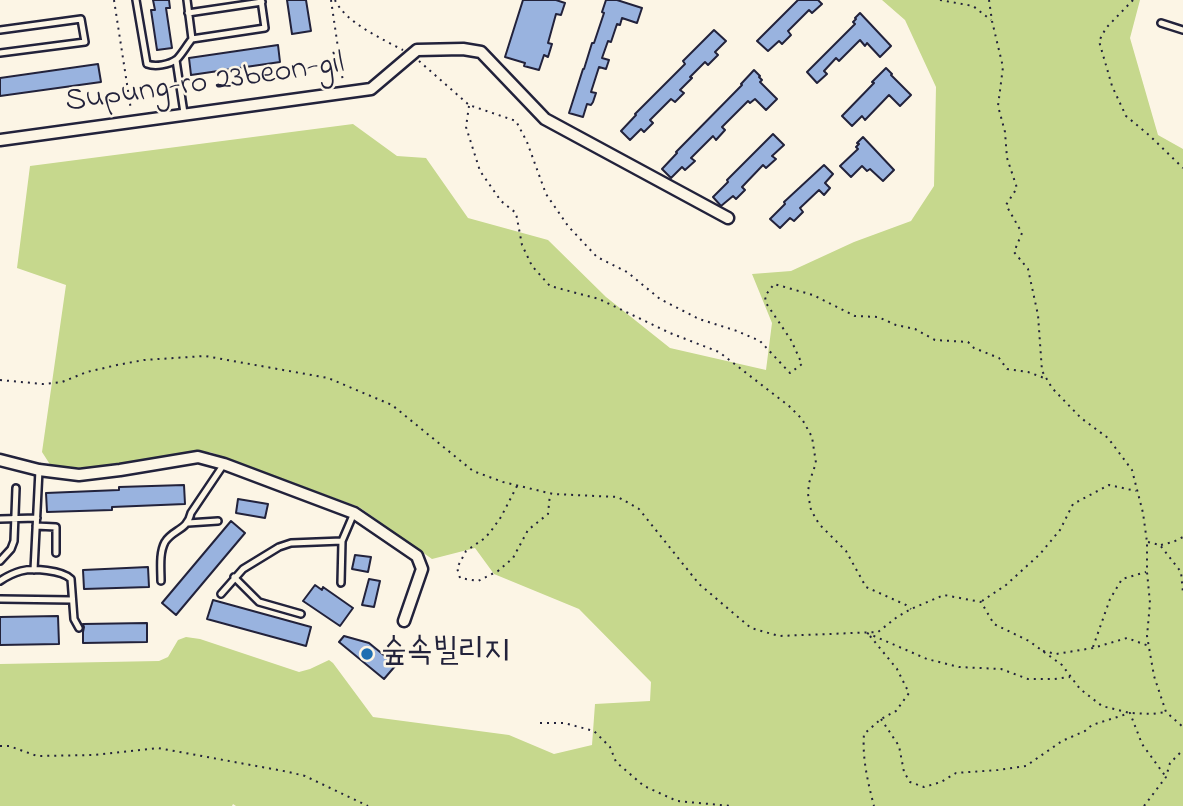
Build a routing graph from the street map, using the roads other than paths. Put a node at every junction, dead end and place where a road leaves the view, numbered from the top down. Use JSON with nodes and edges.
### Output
{"nodes":[{"id":1,"x":136,"y":0,"type":"edge"},
{"id":2,"x":187,"y":0,"type":"edge"},
{"id":3,"x":261,"y":1,"type":"edge"},
{"id":4,"x":188,"y":13,"type":"junction"},
{"id":5,"x":1161,"y":23,"type":"dead end"},
{"id":6,"x":0,"y":30,"type":"edge"},
{"id":7,"x":1183,"y":30,"type":"edge"},
{"id":8,"x":192,"y":39,"type":"junction"},
{"id":9,"x":0,"y":53,"type":"edge"},
{"id":10,"x":176,"y":60,"type":"junction"},
{"id":11,"x":184,"y":113,"type":"junction"},
{"id":12,"x":0,"y":140,"type":"edge"},
{"id":13,"x":728,"y":218,"type":"dead end"},
{"id":14,"x":0,"y":460,"type":"edge"},
{"id":15,"x":224,"y":464,"type":"junction"},
{"id":16,"x":39,"y":470,"type":"junction"},
{"id":17,"x":16,"y":488,"type":"dead end"},
{"id":18,"x":354,"y":513,"type":"junction"},
{"id":19,"x":37,"y":518,"type":"junction"},
{"id":20,"x":0,"y":519,"type":"edge"},
{"id":21,"x":16,"y":519,"type":"junction"},
{"id":22,"x":218,"y":521,"type":"dead end"},
{"id":23,"x":188,"y":523,"type":"junction"},
{"id":24,"x":36,"y":526,"type":"junction"},
{"id":25,"x":342,"y":541,"type":"junction"},
{"id":26,"x":56,"y":553,"type":"dead end"},
{"id":27,"x":0,"y":561,"type":"edge"},
{"id":28,"x":34,"y":570,"type":"junction"},
{"id":29,"x":234,"y":577,"type":"junction"},
{"id":30,"x":0,"y":581,"type":"edge"},
{"id":31,"x":161,"y":581,"type":"dead end"},
{"id":32,"x":341,"y":583,"type":"dead end"},
{"id":33,"x":221,"y":594,"type":"dead end"},
{"id":34,"x":0,"y":599,"type":"edge"},
{"id":35,"x":72,"y":600,"type":"junction"},
{"id":36,"x":301,"y":614,"type":"dead end"},
{"id":37,"x":404,"y":621,"type":"dead end"},
{"id":38,"x":79,"y":628,"type":"dead end"}],
"edges":[{"from":1,"to":10,"type":"lane"},
{"from":2,"to":4,"type":"lane"},
{"from":3,"to":4,"type":"lane"},
{"from":3,"to":8,"type":"lane"},
{"from":4,"to":8,"type":"lane"},
{"from":5,"to":7,"type":"lane"},
{"from":6,"to":9,"type":"lane"},
{"from":8,"to":10,"type":"lane"},
{"from":10,"to":11,"type":"lane"},
{"from":11,"to":12,"type":"street","name":"Supung-ro 23beon-gil"},
{"from":11,"to":13,"type":"street","name":"Supung-ro 23beon-gil"},
{"from":14,"to":16,"type":"street"},
{"from":15,"to":16,"type":"street"},
{"from":15,"to":18,"type":"street"},
{"from":15,"to":23,"type":"lane"},
{"from":16,"to":19,"type":"lane"},
{"from":17,"to":21,"type":"lane"},
{"from":18,"to":25,"type":"lane"},
{"from":18,"to":37,"type":"street"},
{"from":19,"to":21,"type":"lane"},
{"from":19,"to":24,"type":"lane"},
{"from":20,"to":21,"type":"lane"},
{"from":21,"to":27,"type":"lane"},
{"from":22,"to":23,"type":"lane"},
{"from":23,"to":31,"type":"lane"},
{"from":24,"to":26,"type":"lane"},
{"from":24,"to":28,"type":"lane"},
{"from":25,"to":29,"type":"lane"},
{"from":25,"to":32,"type":"lane"},
{"from":28,"to":30,"type":"lane"},
{"from":28,"to":35,"type":"lane"},
{"from":29,"to":33,"type":"lane"},
{"from":29,"to":36,"type":"lane"},
{"from":34,"to":35,"type":"lane"},
{"from":35,"to":38,"type":"lane"}]}
